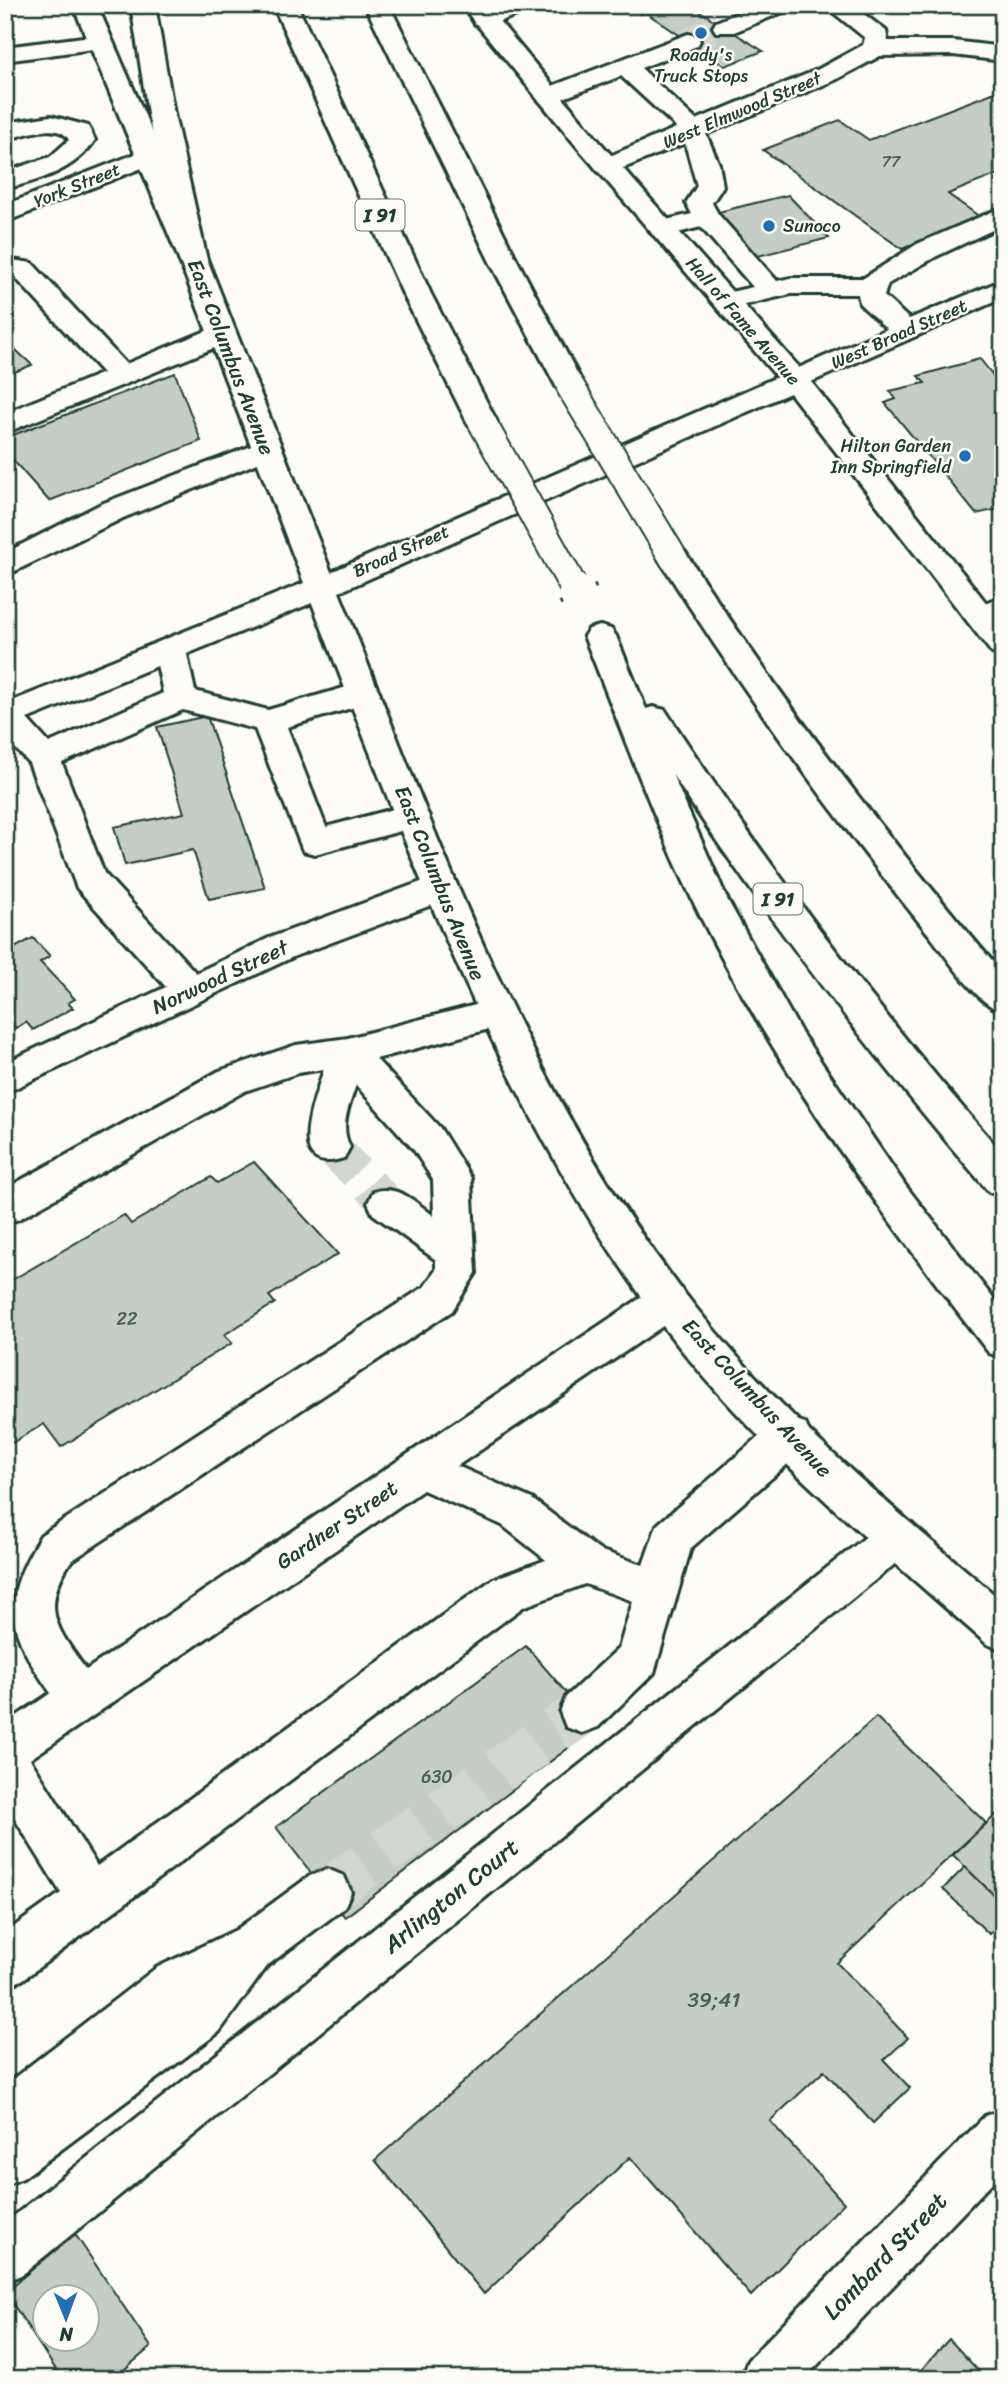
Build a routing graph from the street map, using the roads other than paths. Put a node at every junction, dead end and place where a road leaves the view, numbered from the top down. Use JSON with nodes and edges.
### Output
{"nodes":[{"id":1,"x":85,"y":5,"type":"edge"},
{"id":2,"x":143,"y":5,"type":"edge"},
{"id":3,"x":285,"y":5,"type":"edge"},
{"id":4,"x":377,"y":5,"type":"edge"},
{"id":5,"x":522,"y":5,"type":"edge"},
{"id":6,"x":836,"y":5,"type":"edge"},
{"id":7,"x":765,"y":8,"type":"edge"},
{"id":8,"x":479,"y":12,"type":"edge"},
{"id":9,"x":725,"y":27,"type":"tunnel mouth"},
{"id":10,"x":688,"y":41,"type":"tunnel mouth"},
{"id":11,"x":99,"y":42,"type":"junction"},
{"id":12,"x":875,"y":49,"type":"junction"},
{"id":13,"x":5,"y":54,"type":"edge"},
{"id":14,"x":1003,"y":54,"type":"edge"},
{"id":15,"x":624,"y":66,"type":"junction"},
{"id":16,"x":548,"y":96,"type":"junction"},
{"id":17,"x":694,"y":130,"type":"junction"},
{"id":18,"x":5,"y":132,"type":"edge"},
{"id":19,"x":148,"y":157,"type":"junction"},
{"id":20,"x":607,"y":166,"type":"junction"},
{"id":21,"x":5,"y":181,"type":"edge"},
{"id":22,"x":5,"y":214,"type":"edge"},
{"id":23,"x":1003,"y":215,"type":"edge"},
{"id":24,"x":707,"y":218,"type":"junction"},
{"id":25,"x":662,"y":229,"type":"junction"},
{"id":26,"x":193,"y":260,"type":"junction"},
{"id":27,"x":5,"y":267,"type":"edge"},
{"id":28,"x":874,"y":286,"type":"junction"},
{"id":29,"x":1003,"y":288,"type":"edge"},
{"id":30,"x":770,"y":290,"type":"junction"},
{"id":31,"x":727,"y":301,"type":"junction"},
{"id":32,"x":904,"y":330,"type":"junction"},
{"id":33,"x":221,"y":335,"type":"junction"},
{"id":34,"x":121,"y":376,"type":"junction"},
{"id":35,"x":795,"y":380,"type":"junction"},
{"id":36,"x":5,"y":424,"type":"edge"},
{"id":37,"x":267,"y":449,"type":"junction"},
{"id":38,"x":5,"y":566,"type":"edge"},
{"id":39,"x":321,"y":588,"type":"junction"},
{"id":40,"x":991,"y":611,"type":"edge"},
{"id":41,"x":600,"y":636,"type":"junction"},
{"id":42,"x":1003,"y":646,"type":"edge"},
{"id":43,"x":170,"y":650,"type":"junction"},
{"id":44,"x":364,"y":693,"type":"junction"},
{"id":45,"x":180,"y":698,"type":"junction"},
{"id":46,"x":5,"y":716,"type":"edge"},
{"id":47,"x":268,"y":721,"type":"junction"},
{"id":48,"x":44,"y":758,"type":"junction"},
{"id":49,"x":412,"y":816,"type":"junction"},
{"id":50,"x":441,"y":888,"type":"junction"},
{"id":51,"x":190,"y":990,"type":"junction"},
{"id":52,"x":1003,"y":999,"type":"edge"},
{"id":53,"x":495,"y":1014,"type":"junction"},
{"id":54,"x":348,"y":1052,"type":"junction"},
{"id":55,"x":5,"y":1079,"type":"edge"},
{"id":56,"x":331,"y":1147,"type":"tunnel mouth"},
{"id":57,"x":1003,"y":1181,"type":"edge"},
{"id":58,"x":387,"y":1203,"type":"tunnel mouth"},
{"id":59,"x":5,"y":1208,"type":"edge"},
{"id":60,"x":456,"y":1253,"type":"junction"},
{"id":61,"x":668,"y":1301,"type":"junction"},
{"id":62,"x":1003,"y":1341,"type":"edge"},
{"id":63,"x":790,"y":1436,"type":"junction"},
{"id":64,"x":419,"y":1469,"type":"junction"},
{"id":65,"x":897,"y":1537,"type":"junction"},
{"id":66,"x":585,"y":1565,"type":"junction"},
{"id":67,"x":659,"y":1590,"type":"junction"},
{"id":68,"x":1003,"y":1630,"type":"edge"},
{"id":69,"x":81,"y":1699,"type":"junction"},
{"id":70,"x":582,"y":1712,"type":"tunnel mouth"},
{"id":71,"x":5,"y":1749,"type":"edge"},
{"id":72,"x":5,"y":1761,"type":"edge"},
{"id":73,"x":327,"y":1892,"type":"tunnel mouth"},
{"id":74,"x":90,"y":1899,"type":"junction"},
{"id":75,"x":253,"y":1947,"type":"junction"},
{"id":76,"x":5,"y":1962,"type":"edge"},
{"id":77,"x":5,"y":2117,"type":"edge"},
{"id":78,"x":1003,"y":2134,"type":"edge"},
{"id":79,"x":5,"y":2160,"type":"edge"},
{"id":80,"x":5,"y":2256,"type":"edge"},
{"id":81,"x":767,"y":2379,"type":"edge"}],
"edges":[{"from":1,"to":11,"type":"main road","name":"East Columbus Avenue"},
{"from":2,"to":26,"type":"main road"},
{"from":3,"to":41,"type":"main road","number":"I 91","bridge":true},
{"from":4,"to":52,"type":"main road","bridge":true},
{"from":5,"to":8,"type":"main road"},
{"from":6,"to":12,"type":"main road"},
{"from":7,"to":9,"type":"main road"},
{"from":8,"to":16,"type":"main road","name":"Hall of Fame Avenue"},
{"from":10,"to":15,"type":"main road"},
{"from":11,"to":13,"type":"main road"},
{"from":11,"to":19,"type":"main road","name":"East Columbus Avenue"},
{"from":12,"to":14,"type":"main road"},
{"from":12,"to":17,"type":"main road","name":"West Elmwood Street"},
{"from":15,"to":16,"type":"main road"},
{"from":15,"to":17,"type":"main road"},
{"from":16,"to":20,"type":"main road","name":"Hall of Fame Avenue"},
{"from":17,"to":20,"type":"main road","name":"West Elmwood Street"},
{"from":17,"to":24,"type":"main road"},
{"from":18,"to":21,"type":"main road"},
{"from":19,"to":22,"type":"main road","name":"York Street"},
{"from":19,"to":26,"type":"main road","name":"East Columbus Avenue"},
{"from":20,"to":25,"type":"main road","name":"Hall of Fame Avenue"},
{"from":23,"to":28,"type":"main road"},
{"from":24,"to":25,"type":"main road"},
{"from":24,"to":30,"type":"main road"},
{"from":25,"to":31,"type":"main road","name":"Hall of Fame Avenue"},
{"from":26,"to":33,"type":"main road","name":"East Columbus Avenue"},
{"from":27,"to":34,"type":"main road"},
{"from":28,"to":30,"type":"main road"},
{"from":28,"to":32,"type":"main road"},
{"from":29,"to":32,"type":"main road","name":"West Broad Street"},
{"from":30,"to":31,"type":"main road"},
{"from":31,"to":35,"type":"main road","name":"Hall of Fame Avenue"},
{"from":32,"to":35,"type":"main road","name":"West Broad Street"},
{"from":33,"to":34,"type":"main road"},
{"from":33,"to":37,"type":"main road","name":"East Columbus Avenue"},
{"from":34,"to":36,"type":"main road"},
{"from":35,"to":39,"type":"main road","name":"Broad Street"},
{"from":35,"to":40,"type":"main road","name":"Hall of Fame Avenue"},
{"from":37,"to":38,"type":"main road"},
{"from":37,"to":39,"type":"main road","name":"East Columbus Avenue"},
{"from":39,"to":43,"type":"main road","name":"Broad Street"},
{"from":39,"to":44,"type":"main road","name":"East Columbus Avenue"},
{"from":40,"to":42,"type":"main road","name":"Hall of Fame Avenue"},
{"from":41,"to":57,"type":"main road","number":"I 91"},
{"from":41,"to":62,"type":"main road"},
{"from":43,"to":45,"type":"main road"},
{"from":43,"to":46,"type":"main road","name":"Broad Street"},
{"from":44,"to":47,"type":"main road"},
{"from":44,"to":49,"type":"main road","name":"East Columbus Avenue"},
{"from":45,"to":47,"type":"main road"},
{"from":45,"to":48,"type":"main road"},
{"from":46,"to":48,"type":"main road"},
{"from":47,"to":49,"type":"main road"},
{"from":48,"to":51,"type":"main road"},
{"from":49,"to":50,"type":"main road","name":"East Columbus Avenue"},
{"from":50,"to":51,"type":"main road","name":"Norwood Street"},
{"from":50,"to":53,"type":"main road","name":"East Columbus Avenue"},
{"from":51,"to":55,"type":"main road","name":"Norwood Street"},
{"from":53,"to":54,"type":"main road"},
{"from":53,"to":61,"type":"main road","name":"East Columbus Avenue"},
{"from":54,"to":56,"type":"main road"},
{"from":54,"to":59,"type":"main road"},
{"from":54,"to":60,"type":"main road"},
{"from":58,"to":60,"type":"main road"},
{"from":60,"to":69,"type":"main road"},
{"from":61,"to":63,"type":"main road","name":"East Columbus Avenue"},
{"from":61,"to":64,"type":"main road","name":"Gardner Street"},
{"from":63,"to":65,"type":"main road","name":"East Columbus Avenue"},
{"from":63,"to":67,"type":"main road"},
{"from":64,"to":66,"type":"main road"},
{"from":64,"to":69,"type":"main road","name":"Gardner Street"},
{"from":65,"to":68,"type":"main road","name":"East Columbus Avenue"},
{"from":65,"to":80,"type":"main road","name":"Arlington Court"},
{"from":66,"to":67,"type":"main road"},
{"from":66,"to":74,"type":"main road"},
{"from":67,"to":70,"type":"main road"},
{"from":69,"to":71,"type":"main road","name":"Gardner Street"},
{"from":72,"to":74,"type":"main road"},
{"from":73,"to":75,"type":"main road"},
{"from":74,"to":76,"type":"main road"},
{"from":75,"to":77,"type":"main road"},
{"from":75,"to":79,"type":"main road"},
{"from":78,"to":81,"type":"main road","name":"Lombard Street"}]}
